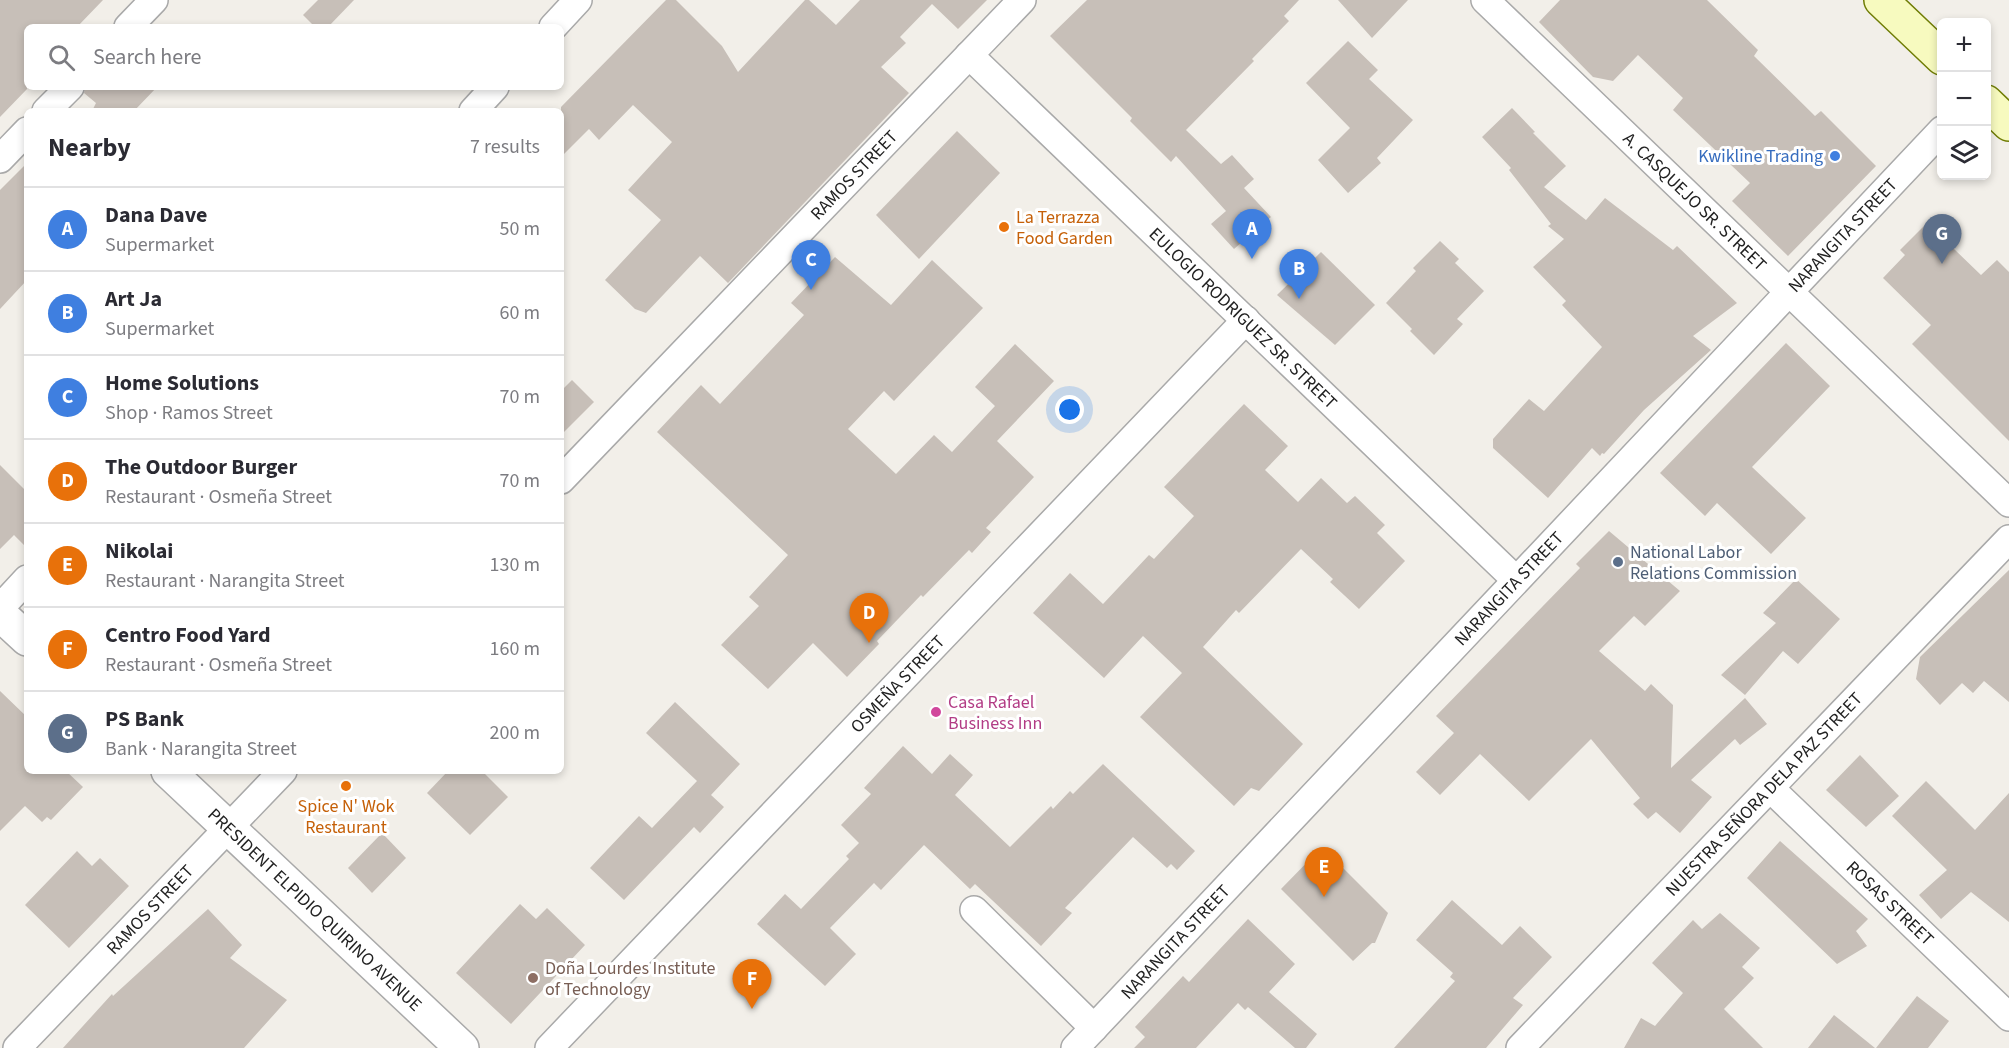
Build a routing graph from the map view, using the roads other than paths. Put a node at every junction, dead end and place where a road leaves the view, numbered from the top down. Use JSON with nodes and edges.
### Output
{"nodes":[{"id":1,"x":154,"y":0,"type":"edge"},
{"id":2,"x":578,"y":0,"type":"edge"},
{"id":3,"x":1022,"y":0,"type":"edge"},
{"id":4,"x":1485,"y":0,"type":"edge"},
{"id":5,"x":1881,"y":0,"type":"edge"},
{"id":6,"x":131,"y":24,"type":"edge"},
{"id":7,"x":556,"y":24,"type":"edge"},
{"id":8,"x":1937,"y":54,"type":"edge"},
{"id":9,"x":969,"y":55,"type":"junction"},
{"id":10,"x":67,"y":90,"type":"edge"},
{"id":11,"x":492,"y":90,"type":"edge"},
{"id":12,"x":1991,"y":107,"type":"edge"},
{"id":13,"x":49,"y":108,"type":"edge"},
{"id":14,"x":476,"y":108,"type":"edge"},
{"id":15,"x":2009,"y":124,"type":"edge"},
{"id":16,"x":24,"y":134,"type":"edge"},
{"id":17,"x":1937,"y":134,"type":"edge"},
{"id":18,"x":0,"y":159,"type":"edge"},
{"id":19,"x":1789,"y":292,"type":"junction"},
{"id":20,"x":1246,"y":320,"type":"junction"},
{"id":21,"x":564,"y":477,"type":"edge"},
{"id":22,"x":2009,"y":503,"type":"edge"},
{"id":23,"x":2009,"y":539,"type":"edge"},
{"id":24,"x":1515,"y":580,"type":"junction"},
{"id":25,"x":24,"y":582,"type":"edge"},
{"id":26,"x":0,"y":608,"type":"edge"},
{"id":27,"x":0,"y":614,"type":"edge"},
{"id":28,"x":24,"y":636,"type":"edge"},
{"id":29,"x":171,"y":774,"type":"edge"},
{"id":30,"x":280,"y":774,"type":"edge"},
{"id":31,"x":1771,"y":789,"type":"junction"},
{"id":32,"x":228,"y":828,"type":"junction"},
{"id":33,"x":974,"y":910,"type":"dead end"},
{"id":34,"x":2009,"y":1017,"type":"edge"},
{"id":35,"x":1094,"y":1028,"type":"junction"},
{"id":36,"x":1526,"y":1046,"type":"edge"},
{"id":37,"x":17,"y":1048,"type":"edge"},
{"id":38,"x":462,"y":1048,"type":"edge"},
{"id":39,"x":549,"y":1048,"type":"edge"},
{"id":40,"x":1075,"y":1048,"type":"edge"}],
"edges":[{"from":1,"to":6,"type":"street"},
{"from":2,"to":7,"type":"street"},
{"from":3,"to":9,"type":"street","name":"RAMOS STREET"},
{"from":4,"to":19,"type":"street","name":"A. CASQUEJO SR. STREET"},
{"from":5,"to":8,"type":"main road"},
{"from":9,"to":20,"type":"street","name":"EULOGIO RODRIGUEZ SR. STREET"},
{"from":9,"to":21,"type":"street","name":"RAMOS STREET"},
{"from":10,"to":13,"type":"street"},
{"from":11,"to":14,"type":"street"},
{"from":12,"to":15,"type":"main road"},
{"from":16,"to":18,"type":"street"},
{"from":17,"to":19,"type":"street","name":"NARANGITA STREET"},
{"from":19,"to":22,"type":"street","name":"A. CASQUEJO SR. STREET"},
{"from":19,"to":24,"type":"street","name":"NARANGITA STREET"},
{"from":20,"to":24,"type":"street","name":"EULOGIO RODRIGUEZ SR. STREET"},
{"from":20,"to":39,"type":"street","name":"OSMEÑA STREET"},
{"from":23,"to":31,"type":"street","name":"NUESTRA SEÑORA DELA PAZ STREET"},
{"from":24,"to":35,"type":"street","name":"NARANGITA STREET"},
{"from":25,"to":26,"type":"street"},
{"from":27,"to":28,"type":"street"},
{"from":29,"to":32,"type":"street","name":"PRESIDENT ELPIDIO QUIRINO AVENUE"},
{"from":30,"to":32,"type":"street","name":"RAMOS STREET"},
{"from":31,"to":34,"type":"street","name":"ROSAS STREET"},
{"from":31,"to":36,"type":"street","name":"NUESTRA SEÑORA DELA PAZ STREET"},
{"from":32,"to":37,"type":"street","name":"RAMOS STREET"},
{"from":32,"to":38,"type":"street","name":"PRESIDENT ELPIDIO QUIRINO AVENUE"},
{"from":33,"to":35,"type":"street"},
{"from":35,"to":40,"type":"street","name":"NARANGITA STREET"}]}
